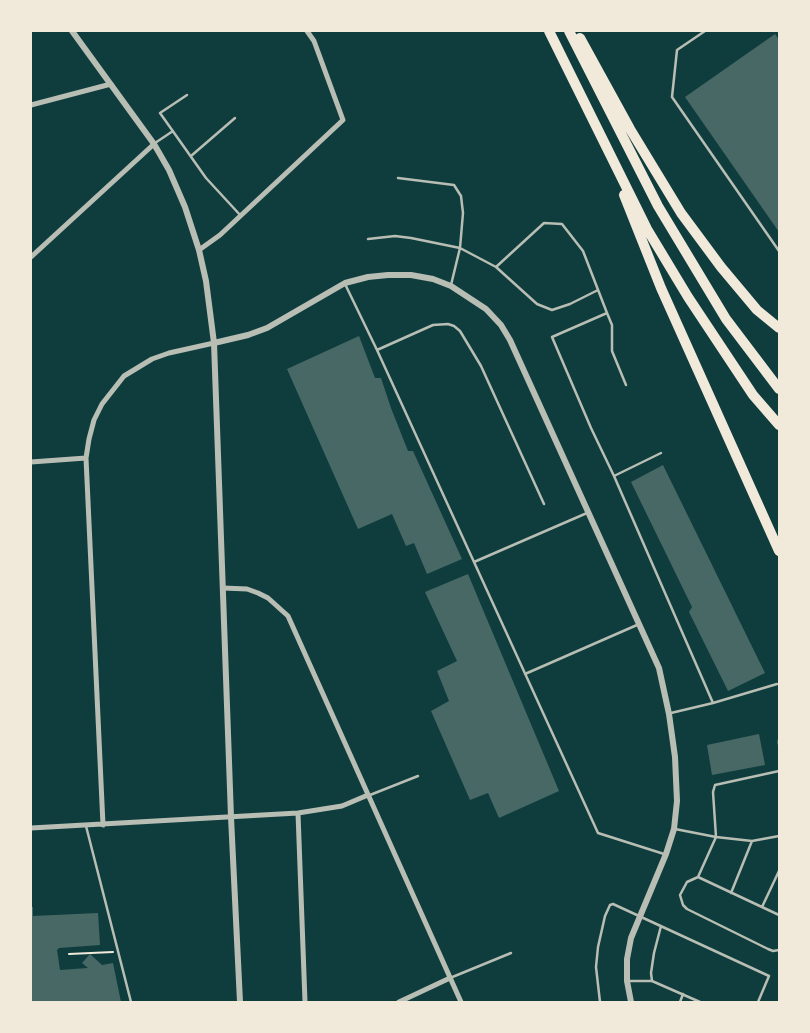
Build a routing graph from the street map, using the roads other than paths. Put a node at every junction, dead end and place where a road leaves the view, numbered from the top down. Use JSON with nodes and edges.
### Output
{"nodes":[{"id":1,"x":72,"y":31,"type":"edge"},
{"id":2,"x":307,"y":31,"type":"edge"},
{"id":3,"x":549,"y":31,"type":"edge"},
{"id":4,"x":569,"y":31,"type":"edge"},
{"id":5,"x":576,"y":31,"type":"edge"},
{"id":6,"x":705,"y":31,"type":"edge"},
{"id":7,"x":111,"y":84,"type":"junction"},
{"id":8,"x":187,"y":95,"type":"dead end"},
{"id":9,"x":31,"y":105,"type":"edge"},
{"id":10,"x":235,"y":118,"type":"dead end"},
{"id":11,"x":173,"y":131,"type":"junction"},
{"id":12,"x":599,"y":132,"type":"junction"},
{"id":13,"x":154,"y":144,"type":"junction"},
{"id":14,"x":191,"y":156,"type":"junction"},
{"id":15,"x":398,"y":178,"type":"dead end"},
{"id":16,"x":241,"y":216,"type":"junction"},
{"id":17,"x":368,"y":239,"type":"dead end"},
{"id":18,"x":460,"y":248,"type":"junction"},
{"id":19,"x":199,"y":250,"type":"junction"},
{"id":20,"x":779,"y":251,"type":"edge"},
{"id":21,"x":31,"y":257,"type":"edge"},
{"id":22,"x":496,"y":267,"type":"junction"},
{"id":23,"x":345,"y":283,"type":"junction"},
{"id":24,"x":451,"y":286,"type":"junction"},
{"id":25,"x":598,"y":290,"type":"junction"},
{"id":26,"x":607,"y":313,"type":"junction"},
{"id":27,"x":779,"y":328,"type":"edge"},
{"id":28,"x":214,"y":343,"type":"junction"},
{"id":29,"x":377,"y":350,"type":"junction"},
{"id":30,"x":626,"y":385,"type":"dead end"},
{"id":31,"x":779,"y":389,"type":"edge"},
{"id":32,"x":779,"y":425,"type":"edge"},
{"id":33,"x":661,"y":453,"type":"dead end"},
{"id":34,"x":86,"y":458,"type":"junction"},
{"id":35,"x":31,"y":462,"type":"edge"},
{"id":36,"x":614,"y":476,"type":"junction"},
{"id":37,"x":544,"y":504,"type":"dead end"},
{"id":38,"x":588,"y":512,"type":"junction"},
{"id":39,"x":779,"y":551,"type":"edge"},
{"id":40,"x":474,"y":562,"type":"junction"},
{"id":41,"x":223,"y":588,"type":"junction"},
{"id":42,"x":639,"y":625,"type":"junction"},
{"id":43,"x":525,"y":674,"type":"junction"},
{"id":44,"x":777,"y":684,"type":"dead end"},
{"id":45,"x":713,"y":703,"type":"junction"},
{"id":46,"x":669,"y":714,"type":"junction"},
{"id":47,"x":779,"y":740,"type":"edge"},
{"id":48,"x":779,"y":744,"type":"edge"},
{"id":49,"x":779,"y":771,"type":"edge"},
{"id":50,"x":418,"y":776,"type":"dead end"},
{"id":51,"x":368,"y":796,"type":"junction"},
{"id":52,"x":298,"y":813,"type":"junction"},
{"id":53,"x":231,"y":817,"type":"junction"},
{"id":54,"x":86,"y":825,"type":"junction"},
{"id":55,"x":103,"y":825,"type":"junction"},
{"id":56,"x":31,"y":828,"type":"edge"},
{"id":57,"x":674,"y":828,"type":"junction"},
{"id":58,"x":779,"y":836,"type":"edge"},
{"id":59,"x":716,"y":837,"type":"junction"},
{"id":60,"x":752,"y":841,"type":"junction"},
{"id":61,"x":666,"y":854,"type":"junction"},
{"id":62,"x":779,"y":871,"type":"edge"},
{"id":63,"x":698,"y":877,"type":"junction"},
{"id":64,"x":731,"y":893,"type":"junction"},
{"id":65,"x":762,"y":907,"type":"junction"},
{"id":66,"x":779,"y":915,"type":"edge"},
{"id":67,"x":640,"y":916,"type":"junction"},
{"id":68,"x":661,"y":926,"type":"junction"},
{"id":69,"x":779,"y":950,"type":"edge"},
{"id":70,"x":511,"y":953,"type":"dead end"},
{"id":71,"x":450,"y":978,"type":"junction"},
{"id":72,"x":627,"y":981,"type":"junction"},
{"id":73,"x":652,"y":981,"type":"junction"},
{"id":74,"x":683,"y":994,"type":"junction"},
{"id":75,"x":131,"y":1002,"type":"edge"},
{"id":76,"x":240,"y":1002,"type":"edge"},
{"id":77,"x":306,"y":1002,"type":"edge"},
{"id":78,"x":399,"y":1002,"type":"edge"},
{"id":79,"x":461,"y":1002,"type":"edge"},
{"id":80,"x":600,"y":1002,"type":"edge"},
{"id":81,"x":631,"y":1002,"type":"edge"},
{"id":82,"x":680,"y":1002,"type":"edge"},
{"id":83,"x":700,"y":1002,"type":"edge"},
{"id":84,"x":758,"y":1002,"type":"edge"}],
"edges":[{"from":1,"to":7,"type":"street"},
{"from":2,"to":16,"type":"street"},
{"from":3,"to":12,"type":"highway"},
{"from":4,"to":31,"type":"highway"},
{"from":5,"to":27,"type":"highway"},
{"from":6,"to":20,"type":"lane"},
{"from":7,"to":9,"type":"street"},
{"from":7,"to":13,"type":"street"},
{"from":8,"to":11,"type":"lane"},
{"from":10,"to":14,"type":"lane"},
{"from":11,"to":13,"type":"lane"},
{"from":11,"to":14,"type":"lane"},
{"from":12,"to":32,"type":"highway"},
{"from":12,"to":39,"type":"highway"},
{"from":13,"to":19,"type":"street"},
{"from":13,"to":21,"type":"street"},
{"from":14,"to":16,"type":"lane"},
{"from":15,"to":18,"type":"lane"},
{"from":16,"to":19,"type":"street"},
{"from":17,"to":18,"type":"lane"},
{"from":18,"to":22,"type":"lane"},
{"from":18,"to":24,"type":"lane"},
{"from":19,"to":28,"type":"street"},
{"from":22,"to":25,"type":"lane"},
{"from":22,"to":25,"type":"lane"},
{"from":23,"to":24,"type":"street"},
{"from":23,"to":28,"type":"street"},
{"from":23,"to":29,"type":"lane"},
{"from":24,"to":38,"type":"street"},
{"from":25,"to":26,"type":"lane"},
{"from":26,"to":30,"type":"lane"},
{"from":26,"to":36,"type":"lane"},
{"from":28,"to":34,"type":"street"},
{"from":28,"to":41,"type":"street"},
{"from":29,"to":37,"type":"lane"},
{"from":29,"to":40,"type":"lane"},
{"from":33,"to":36,"type":"lane"},
{"from":34,"to":35,"type":"street"},
{"from":34,"to":55,"type":"street"},
{"from":36,"to":45,"type":"lane"},
{"from":38,"to":40,"type":"lane"},
{"from":38,"to":42,"type":"street"},
{"from":40,"to":43,"type":"lane"},
{"from":41,"to":51,"type":"street"},
{"from":41,"to":53,"type":"street"},
{"from":42,"to":43,"type":"lane"},
{"from":42,"to":46,"type":"street"},
{"from":43,"to":61,"type":"lane"},
{"from":44,"to":45,"type":"lane"},
{"from":45,"to":46,"type":"lane"},
{"from":46,"to":57,"type":"street"},
{"from":47,"to":48,"type":"lane"},
{"from":49,"to":59,"type":"lane"},
{"from":50,"to":51,"type":"lane"},
{"from":51,"to":52,"type":"street"},
{"from":51,"to":71,"type":"street"},
{"from":52,"to":53,"type":"street"},
{"from":52,"to":77,"type":"street"},
{"from":53,"to":55,"type":"street"},
{"from":53,"to":76,"type":"street"},
{"from":54,"to":55,"type":"street"},
{"from":54,"to":56,"type":"street"},
{"from":54,"to":75,"type":"lane"},
{"from":57,"to":59,"type":"lane"},
{"from":57,"to":61,"type":"street"},
{"from":58,"to":60,"type":"lane"},
{"from":59,"to":60,"type":"lane"},
{"from":59,"to":63,"type":"lane"},
{"from":60,"to":64,"type":"lane"},
{"from":61,"to":67,"type":"street"},
{"from":62,"to":65,"type":"lane"},
{"from":63,"to":64,"type":"lane"},
{"from":63,"to":69,"type":"lane"},
{"from":64,"to":65,"type":"lane"},
{"from":65,"to":66,"type":"lane"},
{"from":67,"to":68,"type":"lane"},
{"from":67,"to":72,"type":"street"},
{"from":67,"to":80,"type":"lane"},
{"from":68,"to":73,"type":"lane"},
{"from":68,"to":84,"type":"lane"},
{"from":70,"to":71,"type":"lane"},
{"from":71,"to":78,"type":"street"},
{"from":71,"to":79,"type":"street"},
{"from":72,"to":73,"type":"lane"},
{"from":72,"to":81,"type":"street"},
{"from":73,"to":74,"type":"lane"},
{"from":74,"to":82,"type":"lane"},
{"from":74,"to":83,"type":"lane"}]}
